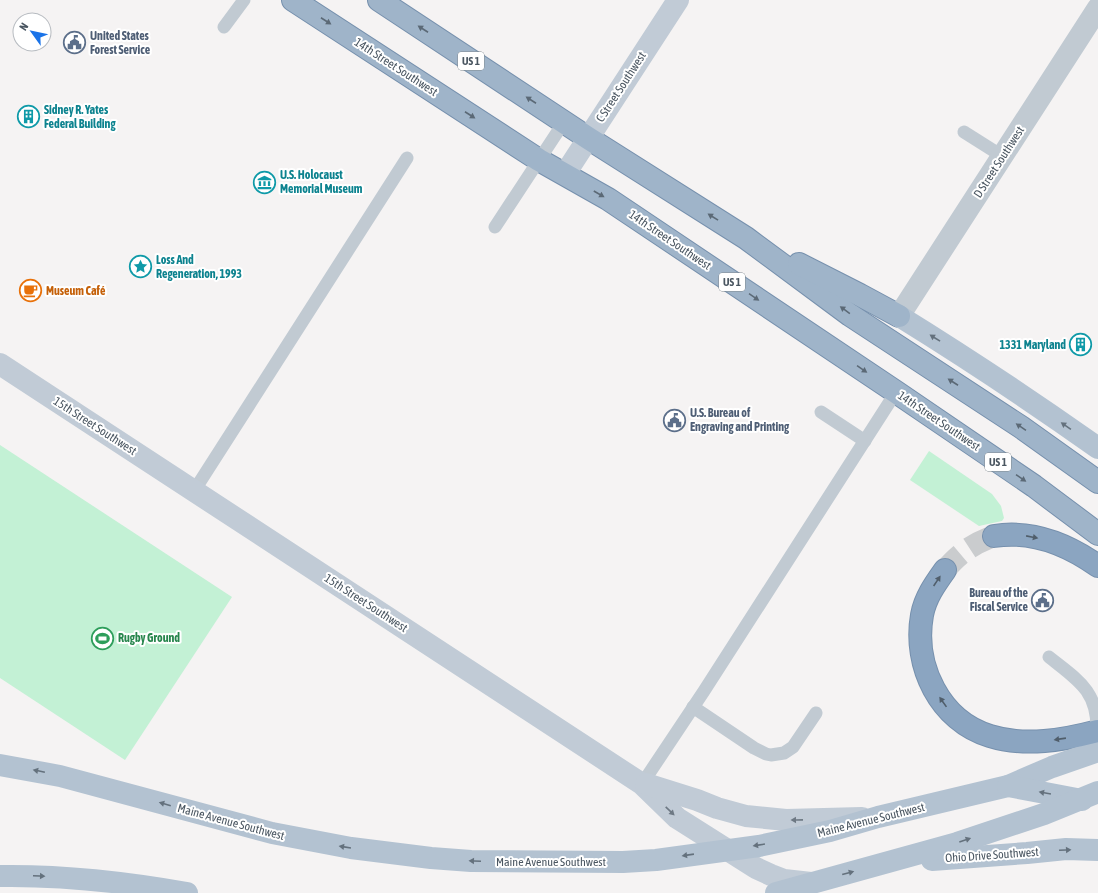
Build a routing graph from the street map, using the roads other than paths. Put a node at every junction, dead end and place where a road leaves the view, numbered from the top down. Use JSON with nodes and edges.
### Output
{"nodes":[{"id":1,"x":244,"y":0,"type":"edge"},
{"id":2,"x":293,"y":0,"type":"edge"},
{"id":3,"x":378,"y":0,"type":"edge"},
{"id":4,"x":671,"y":2,"type":"edge"},
{"id":5,"x":1098,"y":8,"type":"edge"},
{"id":6,"x":224,"y":27,"type":"dead end"},
{"id":7,"x":564,"y":122,"type":"junction"},
{"id":8,"x":964,"y":132,"type":"dead end"},
{"id":9,"x":588,"y":138,"type":"junction"},
{"id":10,"x":1002,"y":156,"type":"junction"},
{"id":11,"x":407,"y":158,"type":"dead end"},
{"id":12,"x":540,"y":160,"type":"junction"},
{"id":13,"x":565,"y":174,"type":"junction"},
{"id":14,"x":495,"y":227,"type":"dead end"},
{"id":15,"x":746,"y":238,"type":"junction"},
{"id":16,"x":899,"y":316,"type":"junction"},
{"id":17,"x":0,"y":364,"type":"edge"},
{"id":18,"x":896,"y":392,"type":"junction"},
{"id":19,"x":821,"y":412,"type":"dead end"},
{"id":20,"x":865,"y":441,"type":"junction"},
{"id":21,"x":1098,"y":448,"type":"edge"},
{"id":22,"x":1098,"y":482,"type":"edge"},
{"id":23,"x":194,"y":491,"type":"junction"},
{"id":24,"x":1098,"y":534,"type":"edge"},
{"id":25,"x":994,"y":536,"type":"tunnel mouth"},
{"id":26,"x":1098,"y":566,"type":"edge"},
{"id":27,"x":945,"y":570,"type":"tunnel mouth"},
{"id":28,"x":1049,"y":657,"type":"dead end"},
{"id":29,"x":693,"y":707,"type":"junction"},
{"id":30,"x":816,"y":713,"type":"dead end"},
{"id":31,"x":1098,"y":738,"type":"edge"},
{"id":32,"x":0,"y":764,"type":"edge"},
{"id":33,"x":642,"y":784,"type":"junction"},
{"id":34,"x":1008,"y":786,"type":"junction"},
{"id":35,"x":1092,"y":799,"type":"edge"},
{"id":36,"x":878,"y":817,"type":"junction"},
{"id":37,"x":727,"y":850,"type":"junction"},
{"id":38,"x":1098,"y":850,"type":"edge"},
{"id":39,"x":887,"y":862,"type":"junction"},
{"id":40,"x":0,"y":876,"type":"edge"},
{"id":41,"x":811,"y":883,"type":"junction"},
{"id":42,"x":187,"y":893,"type":"edge"},
{"id":43,"x":776,"y":893,"type":"edge"}],
"edges":[{"from":1,"to":6,"type":"lane"},
{"from":2,"to":12,"type":"highway","name":"14th Street Southwest","one_way":true},
{"from":7,"to":3,"type":"highway","number":"US 1","one_way":true},
{"from":4,"to":9,"type":"main road","name":"C Street Southwest"},
{"from":5,"to":10,"type":"street","name":"D Street Southwest"},
{"from":7,"to":9,"type":"highway","number":"US 1"},
{"from":7,"to":12,"type":"lane"},
{"from":8,"to":10,"type":"lane"},
{"from":9,"to":13,"type":"main road","name":"C Street Southwest"},
{"from":15,"to":9,"type":"highway","number":"US 1","one_way":true},
{"from":10,"to":16,"type":"street","name":"D Street Southwest"},
{"from":11,"to":23,"type":"lane"},
{"from":12,"to":13,"type":"highway","name":"14th Street Southwest"},
{"from":12,"to":14,"type":"lane"},
{"from":13,"to":18,"type":"highway","name":"14th Street Southwest","number":"US 1","one_way":true},
{"from":15,"to":16,"type":"highway"},
{"from":22,"to":15,"type":"highway","number":"US 1","one_way":true},
{"from":21,"to":16,"type":"main road","one_way":true},
{"from":17,"to":23,"type":"main road","name":"15th Street Southwest"},
{"from":18,"to":20,"type":"lane"},
{"from":18,"to":24,"type":"highway","name":"14th Street Southwest","number":"US 1","one_way":true},
{"from":19,"to":20,"type":"lane"},
{"from":20,"to":29,"type":"lane"},
{"from":23,"to":33,"type":"main road","name":"15th Street Southwest"},
{"from":25,"to":26,"type":"highway","one_way":true},
{"from":31,"to":27,"type":"highway","one_way":true},
{"from":28,"to":31,"type":"lane"},
{"from":29,"to":30,"type":"lane"},
{"from":29,"to":33,"type":"lane"},
{"from":31,"to":34,"type":"main road","name":"Maine Avenue Southwest"},
{"from":37,"to":32,"type":"main road","name":"Maine Avenue Southwest","one_way":true},
{"from":36,"to":33,"type":"main road","one_way":true},
{"from":33,"to":37,"type":"main road","name":"15th Street Southwest","one_way":true},
{"from":35,"to":34,"type":"main road","one_way":true},
{"from":34,"to":36,"type":"main road","name":"Maine Avenue Southwest"},
{"from":39,"to":35,"type":"main road","one_way":true},
{"from":36,"to":37,"type":"main road","name":"Maine Avenue Southwest","one_way":true},
{"from":37,"to":41,"type":"main road","name":"15th Street Southwest"},
{"from":39,"to":38,"type":"main road","name":"Ohio Drive Southwest","one_way":true},
{"from":41,"to":39,"type":"main road","one_way":true},
{"from":40,"to":42,"type":"main road","one_way":true},
{"from":41,"to":43,"type":"main road"}]}
